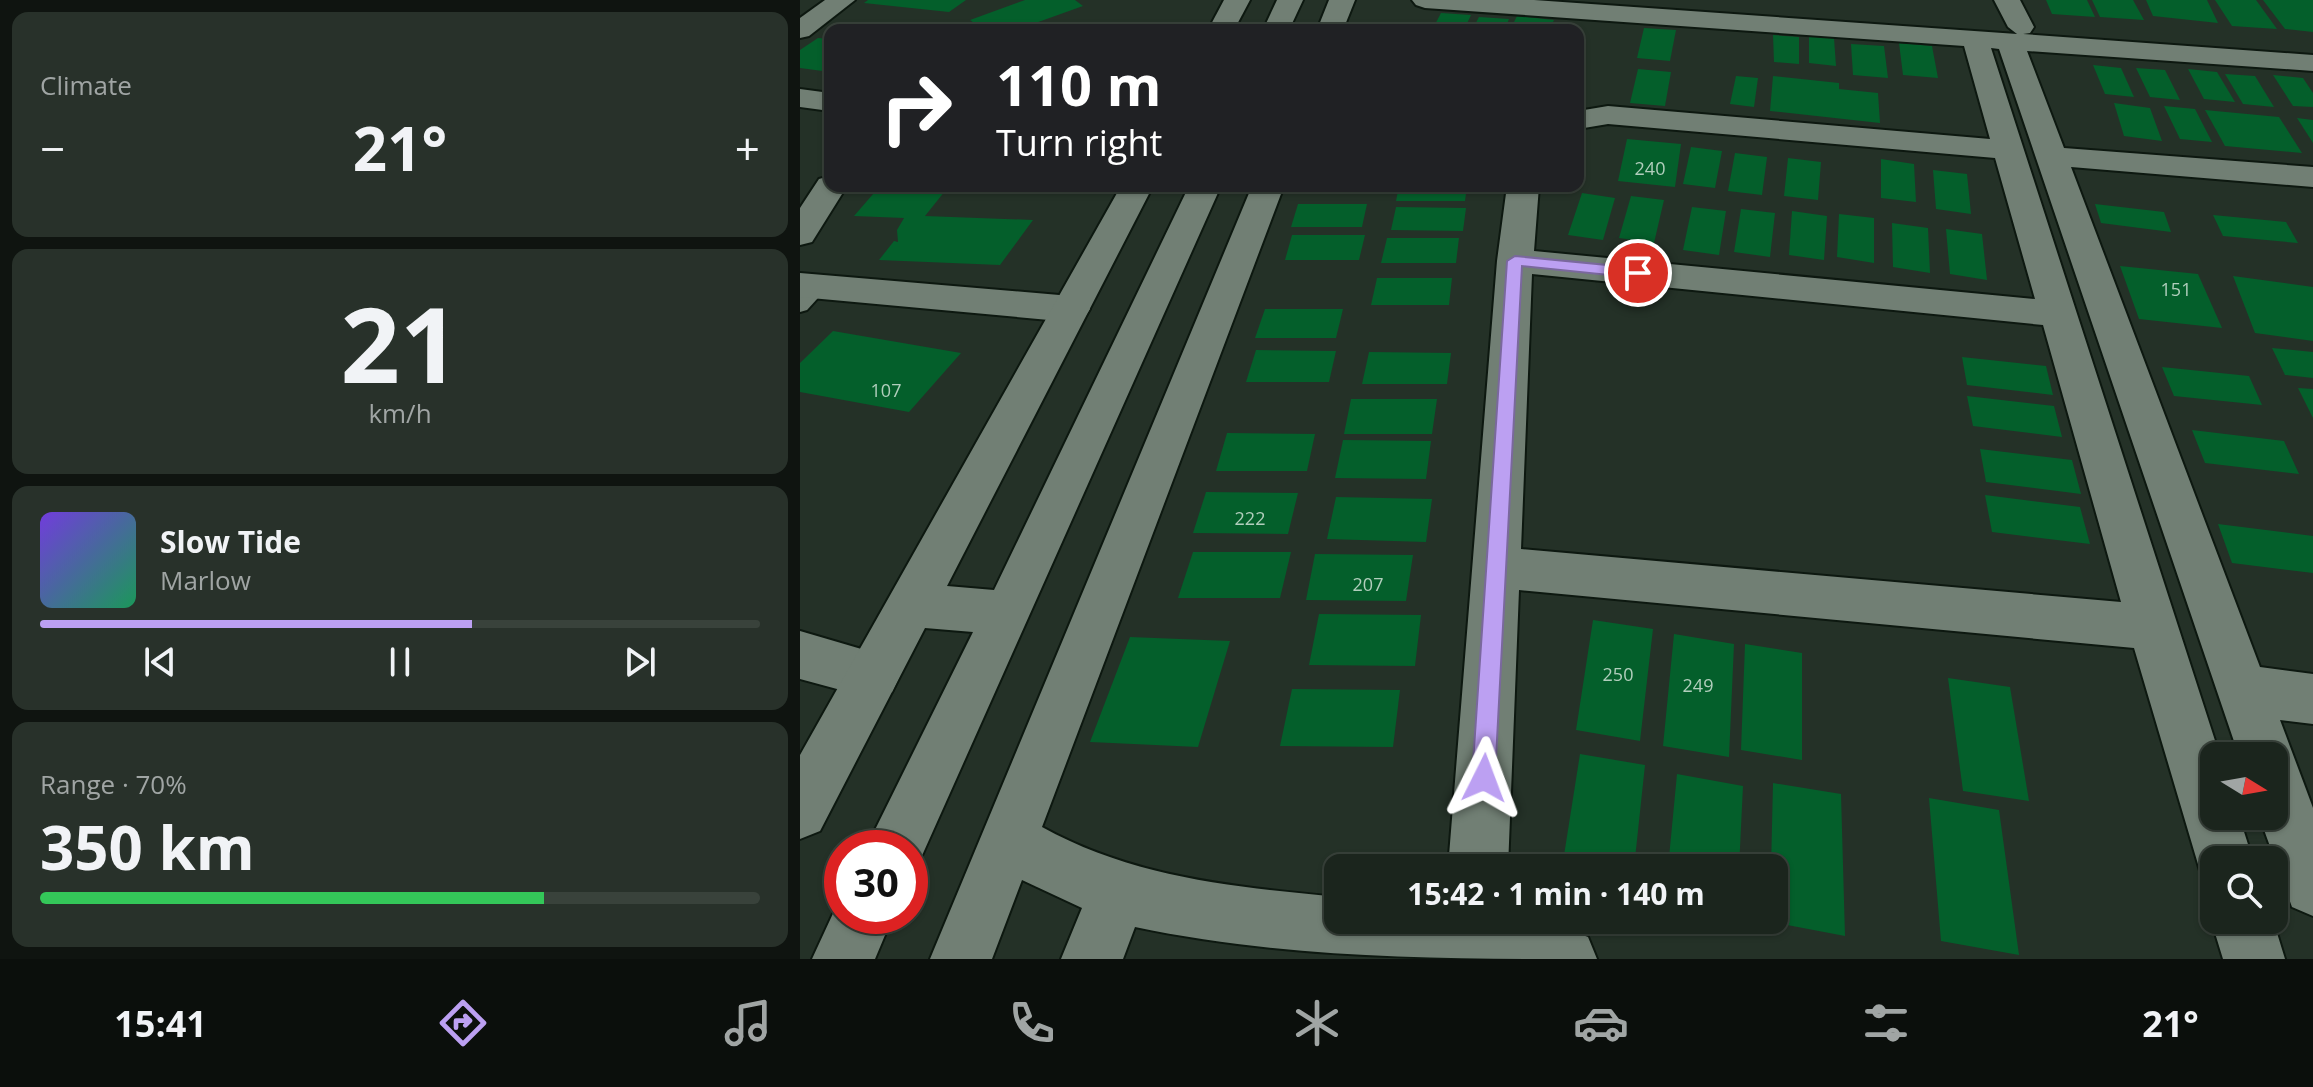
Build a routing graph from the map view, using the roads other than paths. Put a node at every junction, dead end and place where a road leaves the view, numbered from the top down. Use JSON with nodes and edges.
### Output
{"nodes":[{"id":1,"x":842,"y":0,"type":"edge"},
{"id":2,"x":1237,"y":0,"type":"edge"},
{"id":3,"x":1290,"y":0,"type":"edge"},
{"id":4,"x":1342,"y":0,"type":"edge"},
{"id":5,"x":1425,"y":0,"type":"edge"},
{"id":6,"x":1619,"y":0,"type":"edge"},
{"id":7,"x":2007,"y":0,"type":"edge"},
{"id":8,"x":1753,"y":16,"type":"junction"},
{"id":9,"x":1224,"y":24,"type":"edge"},
{"id":10,"x":1279,"y":24,"type":"edge"},
{"id":11,"x":1332,"y":24,"type":"edge"},
{"id":12,"x":1989,"y":29,"type":"junction"},
{"id":13,"x":800,"y":30,"type":"edge"},
{"id":14,"x":2311,"y":53,"type":"edge"},
{"id":15,"x":800,"y":98,"type":"edge"},
{"id":16,"x":824,"y":101,"type":"edge"},
{"id":17,"x":1584,"y":119,"type":"edge"},
{"id":18,"x":2008,"y":150,"type":"junction"},
{"id":19,"x":2051,"y":156,"type":"junction"},
{"id":20,"x":2302,"y":176,"type":"edge"},
{"id":21,"x":827,"y":192,"type":"edge"},
{"id":22,"x":1134,"y":192,"type":"edge"},
{"id":23,"x":1202,"y":192,"type":"edge"},
{"id":24,"x":1266,"y":192,"type":"edge"},
{"id":25,"x":1522,"y":192,"type":"edge"},
{"id":26,"x":2313,"y":211,"type":"edge"},
{"id":27,"x":800,"y":234,"type":"edge"},
{"id":28,"x":1515,"y":261,"type":"junction"},
{"id":29,"x":806,"y":292,"type":"edge"},
{"id":30,"x":1071,"y":309,"type":"junction"},
{"id":31,"x":2058,"y":314,"type":"junction"},
{"id":32,"x":1495,"y":567,"type":"junction"},
{"id":33,"x":912,"y":605,"type":"junction"},
{"id":34,"x":1008,"y":613,"type":"junction"},
{"id":35,"x":2151,"y":627,"type":"junction"},
{"id":36,"x":800,"y":655,"type":"edge"},
{"id":37,"x":874,"y":675,"type":"junction"},
{"id":38,"x":2242,"y":690,"type":"junction"},
{"id":39,"x":2313,"y":699,"type":"edge"},
{"id":40,"x":2261,"y":742,"type":"edge"},
{"id":41,"x":800,"y":811,"type":"edge"},
{"id":42,"x":2288,"y":817,"type":"edge"},
{"id":43,"x":904,"y":830,"type":"edge"},
{"id":44,"x":1008,"y":840,"type":"junction"},
{"id":45,"x":2220,"y":846,"type":"edge"},
{"id":46,"x":1479,"y":854,"type":"edge"},
{"id":47,"x":2313,"y":886,"type":"edge"},
{"id":48,"x":1118,"y":894,"type":"junction"},
{"id":49,"x":1324,"y":921,"type":"edge"},
{"id":50,"x":855,"y":934,"type":"edge"},
{"id":51,"x":1485,"y":934,"type":"edge"},
{"id":52,"x":2246,"y":934,"type":"edge"},
{"id":53,"x":843,"y":959,"type":"edge"},
{"id":54,"x":961,"y":959,"type":"edge"},
{"id":55,"x":1092,"y":959,"type":"edge"},
{"id":56,"x":1566,"y":959,"type":"edge"},
{"id":57,"x":2254,"y":959,"type":"edge"}],
"edges":[{"from":1,"to":13,"type":"street"},
{"from":2,"to":9,"type":"street"},
{"from":3,"to":10,"type":"street"},
{"from":4,"to":11,"type":"street"},
{"from":5,"to":8,"type":"street"},
{"from":6,"to":8,"type":"street"},
{"from":7,"to":12,"type":"street"},
{"from":8,"to":12,"type":"street"},
{"from":12,"to":14,"type":"street"},
{"from":12,"to":18,"type":"street"},
{"from":12,"to":19,"type":"street"},
{"from":15,"to":16,"type":"street"},
{"from":17,"to":18,"type":"street"},
{"from":18,"to":31,"type":"street"},
{"from":19,"to":20,"type":"street"},
{"from":19,"to":38,"type":"street"},
{"from":20,"to":26,"type":"street"},
{"from":21,"to":27,"type":"street"},
{"from":22,"to":30,"type":"street"},
{"from":23,"to":34,"type":"street"},
{"from":24,"to":44,"type":"street"},
{"from":25,"to":28,"type":"street"},
{"from":28,"to":31,"type":"street"},
{"from":28,"to":32,"type":"street"},
{"from":29,"to":30,"type":"street"},
{"from":30,"to":33,"type":"street"},
{"from":31,"to":35,"type":"street"},
{"from":32,"to":35,"type":"street"},
{"from":32,"to":46,"type":"street"},
{"from":33,"to":34,"type":"street"},
{"from":33,"to":37,"type":"street"},
{"from":34,"to":43,"type":"street"},
{"from":35,"to":45,"type":"street"},
{"from":36,"to":37,"type":"street"},
{"from":37,"to":41,"type":"street"},
{"from":38,"to":39,"type":"street"},
{"from":38,"to":40,"type":"street"},
{"from":42,"to":47,"type":"street"},
{"from":44,"to":48,"type":"street"},
{"from":44,"to":54,"type":"street"},
{"from":48,"to":49,"type":"street"},
{"from":48,"to":55,"type":"street"},
{"from":50,"to":53,"type":"street"},
{"from":51,"to":56,"type":"street"},
{"from":52,"to":57,"type":"street"}]}
